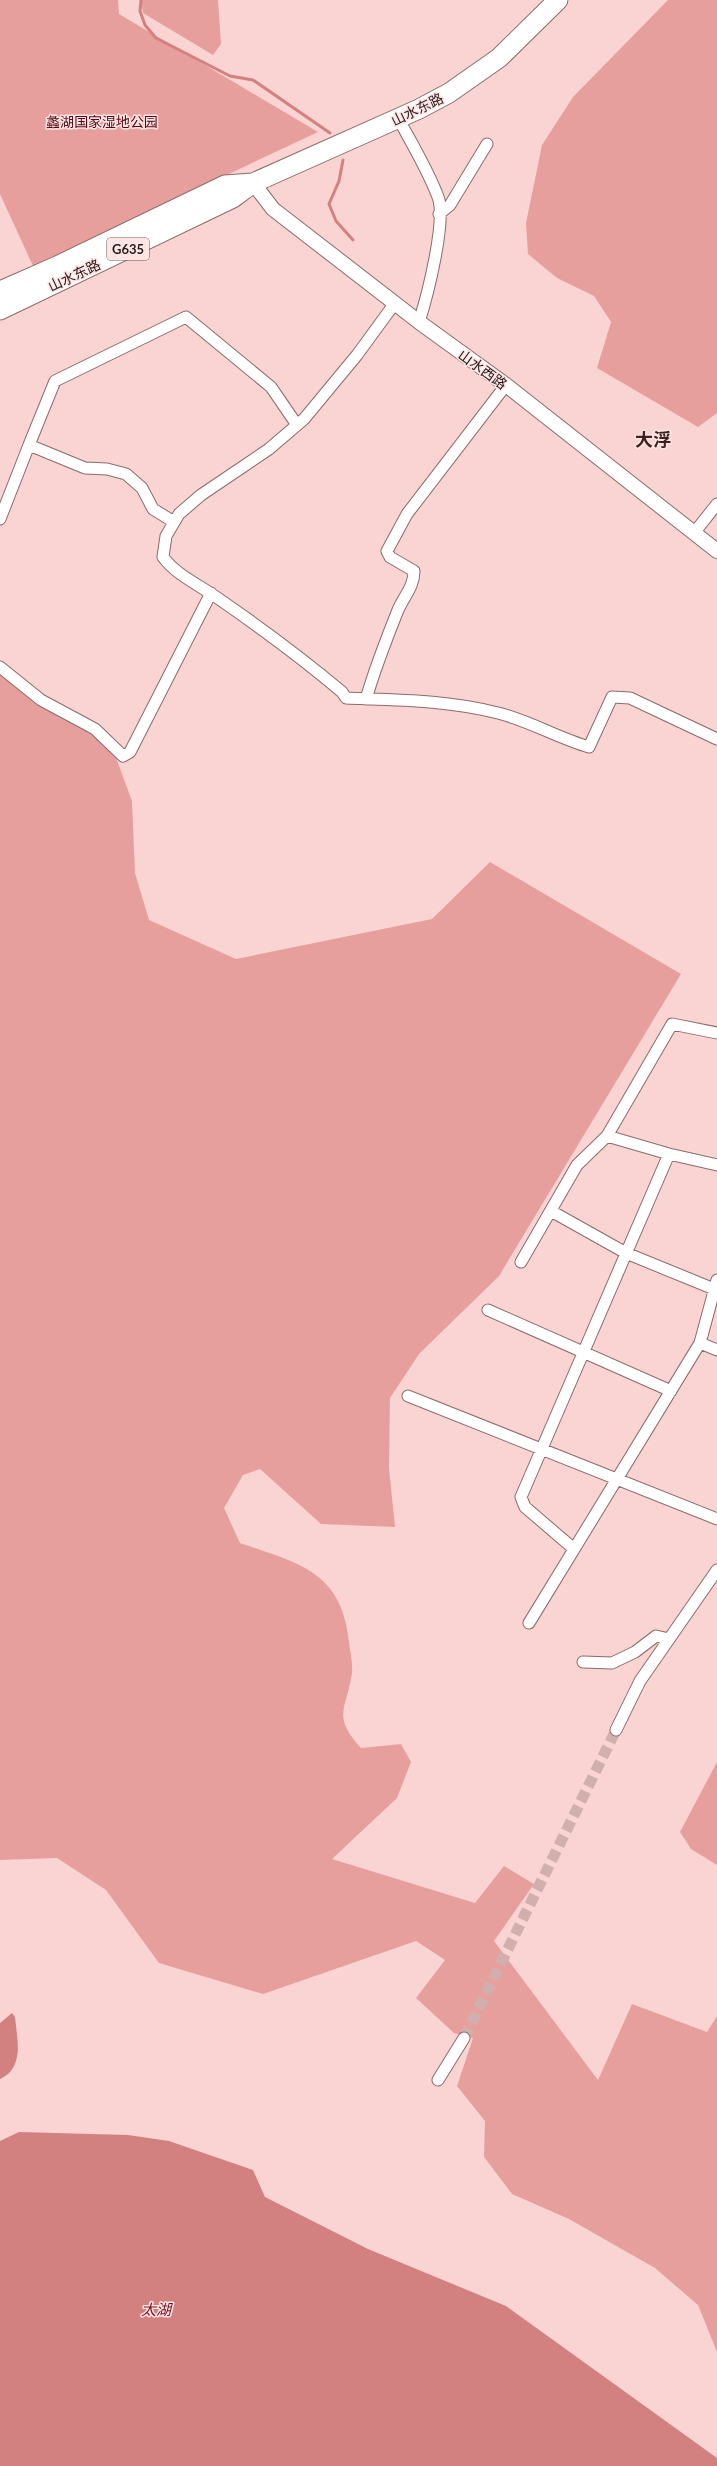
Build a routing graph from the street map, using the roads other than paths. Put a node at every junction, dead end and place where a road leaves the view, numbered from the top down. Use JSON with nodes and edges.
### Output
{"nodes":[{"id":1,"x":558,"y":0,"type":"edge"},
{"id":2,"x":398,"y":118,"type":"junction"},
{"id":3,"x":488,"y":144,"type":"dead end"},
{"id":4,"x":253,"y":183,"type":"junction"},
{"id":5,"x":439,"y":214,"type":"junction"},
{"id":6,"x":0,"y":290,"type":"edge"},
{"id":7,"x":395,"y":303,"type":"junction"},
{"id":8,"x":0,"y":310,"type":"edge"},
{"id":9,"x":419,"y":322,"type":"junction"},
{"id":10,"x":506,"y":385,"type":"junction"},
{"id":11,"x":297,"y":425,"type":"junction"},
{"id":12,"x":29,"y":445,"type":"junction"},
{"id":13,"x":716,"y":508,"type":"edge"},
{"id":14,"x":0,"y":520,"type":"edge"},
{"id":15,"x":174,"y":522,"type":"junction"},
{"id":16,"x":694,"y":533,"type":"junction"},
{"id":17,"x":717,"y":551,"type":"edge"},
{"id":18,"x":211,"y":593,"type":"junction"},
{"id":19,"x":0,"y":667,"type":"edge"},
{"id":20,"x":366,"y":699,"type":"junction"},
{"id":21,"x":717,"y":739,"type":"edge"},
{"id":22,"x":717,"y":1033,"type":"edge"},
{"id":23,"x":607,"y":1136,"type":"junction"},
{"id":24,"x":669,"y":1154,"type":"junction"},
{"id":25,"x":717,"y":1166,"type":"edge"},
{"id":26,"x":551,"y":1211,"type":"junction"},
{"id":27,"x":626,"y":1253,"type":"junction"},
{"id":28,"x":521,"y":1262,"type":"dead end"},
{"id":29,"x":716,"y":1285,"type":"edge"},
{"id":30,"x":488,"y":1310,"type":"dead end"},
{"id":31,"x":700,"y":1343,"type":"junction"},
{"id":32,"x":717,"y":1350,"type":"edge"},
{"id":33,"x":583,"y":1354,"type":"junction"},
{"id":34,"x":671,"y":1391,"type":"junction"},
{"id":35,"x":408,"y":1396,"type":"dead end"},
{"id":36,"x":542,"y":1449,"type":"junction"},
{"id":37,"x":617,"y":1478,"type":"junction"},
{"id":38,"x":717,"y":1519,"type":"edge"},
{"id":39,"x":574,"y":1549,"type":"junction"},
{"id":40,"x":717,"y":1570,"type":"edge"},
{"id":41,"x":712,"y":1586,"type":"edge"},
{"id":42,"x":529,"y":1623,"type":"dead end"},
{"id":43,"x":669,"y":1639,"type":"junction"},
{"id":44,"x":582,"y":1662,"type":"dead end"},
{"id":45,"x":616,"y":1730,"type":"tunnel mouth"},
{"id":46,"x":464,"y":2038,"type":"tunnel mouth"},
{"id":47,"x":438,"y":2080,"type":"dead end"}],
"edges":[{"from":1,"to":2,"type":"highway","name":"山水东路"},
{"from":2,"to":4,"type":"highway","name":"山水东路"},
{"from":2,"to":5,"type":"street"},
{"from":3,"to":5,"type":"street"},
{"from":4,"to":6,"type":"highway","name":"山水东路","number":"G635"},
{"from":4,"to":7,"type":"street","name":"山水西路"},
{"from":4,"to":8,"type":"highway","name":"山水东路","number":"G635"},
{"from":5,"to":9,"type":"street"},
{"from":7,"to":9,"type":"street","name":"山水西路"},
{"from":7,"to":11,"type":"street"},
{"from":9,"to":10,"type":"street","name":"山水西路"},
{"from":10,"to":16,"type":"street","name":"山水西路"},
{"from":10,"to":20,"type":"street"},
{"from":11,"to":12,"type":"street"},
{"from":11,"to":15,"type":"street"},
{"from":12,"to":14,"type":"street"},
{"from":12,"to":15,"type":"street"},
{"from":13,"to":16,"type":"street"},
{"from":15,"to":18,"type":"street"},
{"from":16,"to":17,"type":"street","name":"山水西路"},
{"from":18,"to":19,"type":"street"},
{"from":18,"to":20,"type":"street"},
{"from":20,"to":21,"type":"street"},
{"from":22,"to":23,"type":"street"},
{"from":23,"to":24,"type":"street"},
{"from":23,"to":26,"type":"street"},
{"from":24,"to":25,"type":"street"},
{"from":24,"to":27,"type":"street"},
{"from":26,"to":27,"type":"street"},
{"from":26,"to":28,"type":"street"},
{"from":27,"to":29,"type":"street"},
{"from":27,"to":33,"type":"street"},
{"from":29,"to":31,"type":"street"},
{"from":30,"to":33,"type":"street"},
{"from":31,"to":32,"type":"street"},
{"from":31,"to":34,"type":"street"},
{"from":33,"to":34,"type":"street"},
{"from":33,"to":36,"type":"street"},
{"from":34,"to":37,"type":"street"},
{"from":35,"to":36,"type":"street"},
{"from":36,"to":37,"type":"street"},
{"from":36,"to":39,"type":"street"},
{"from":37,"to":38,"type":"street"},
{"from":37,"to":39,"type":"street"},
{"from":39,"to":42,"type":"street"},
{"from":40,"to":41,"type":"street"},
{"from":41,"to":43,"type":"street"},
{"from":43,"to":44,"type":"street"},
{"from":43,"to":45,"type":"street"},
{"from":46,"to":47,"type":"street"}]}
